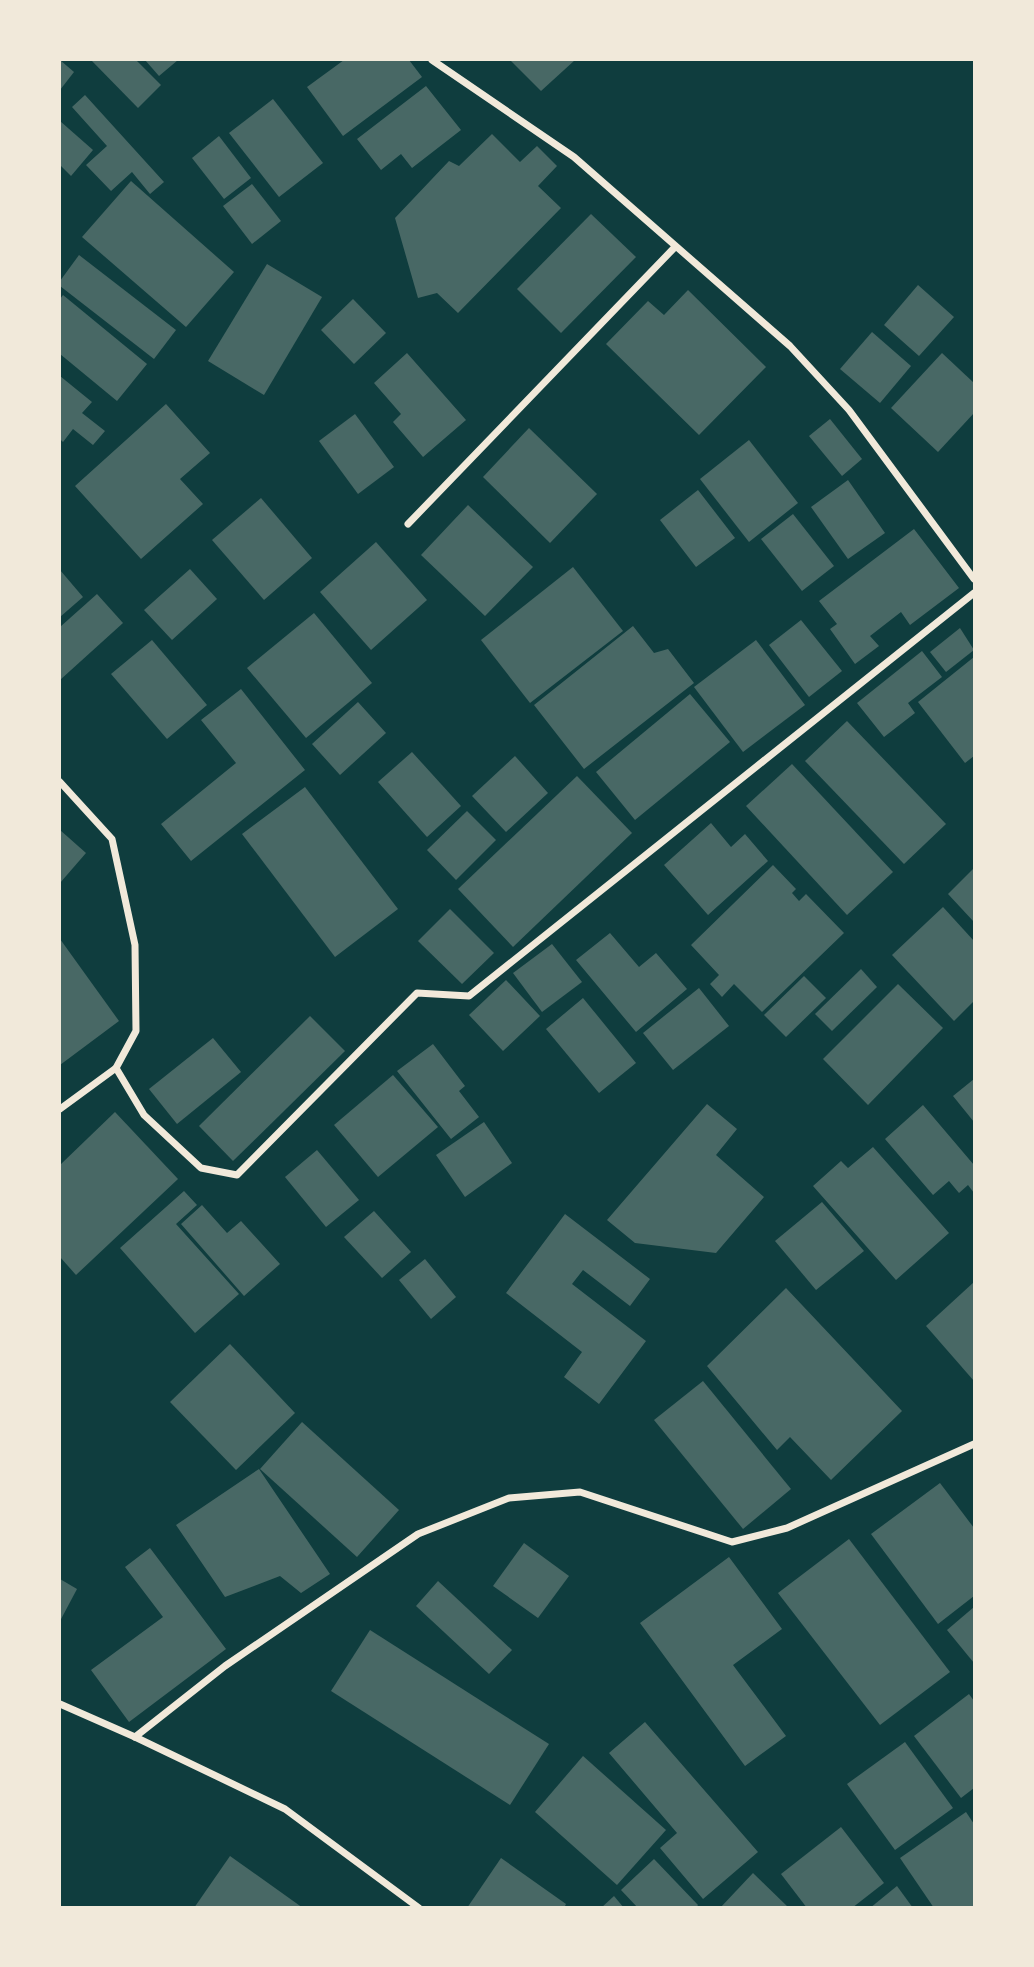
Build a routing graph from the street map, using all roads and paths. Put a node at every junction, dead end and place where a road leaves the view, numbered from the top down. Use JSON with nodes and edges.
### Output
{"nodes":[{"id":1,"x":432,"y":60,"type":"edge"},
{"id":2,"x":675,"y":247,"type":"junction"},
{"id":3,"x":408,"y":524,"type":"dead end"},
{"id":4,"x":975,"y":579,"type":"edge"},
{"id":5,"x":975,"y":593,"type":"edge"},
{"id":6,"x":60,"y":782,"type":"edge"},
{"id":7,"x":116,"y":1068,"type":"junction"},
{"id":8,"x":60,"y":1109,"type":"edge"},
{"id":9,"x":975,"y":1444,"type":"edge"},
{"id":10,"x":60,"y":1704,"type":"edge"},
{"id":11,"x":135,"y":1737,"type":"junction"},
{"id":12,"x":419,"y":1908,"type":"edge"}],
"edges":[{"from":1,"to":2,"type":"street"},
{"from":2,"to":3,"type":"street"},
{"from":2,"to":4,"type":"street"},
{"from":5,"to":7,"type":"street"},
{"from":6,"to":7,"type":"street"},
{"from":7,"to":8,"type":"street"},
{"from":9,"to":11,"type":"street"},
{"from":10,"to":11,"type":"street"},
{"from":11,"to":12,"type":"street"}]}
